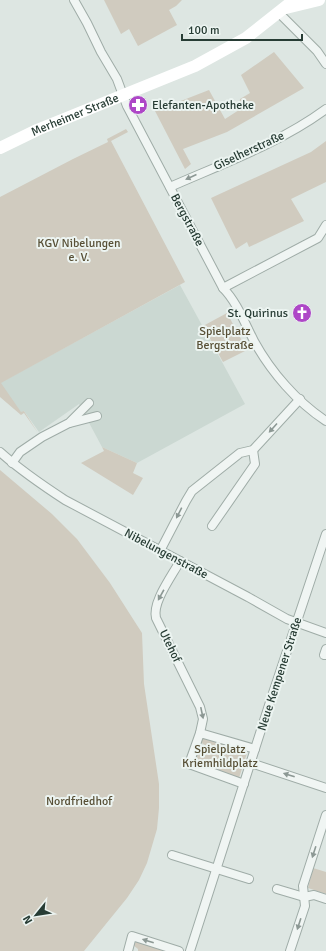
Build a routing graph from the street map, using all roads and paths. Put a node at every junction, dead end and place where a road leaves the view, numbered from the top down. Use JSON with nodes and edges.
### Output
{"nodes":[{"id":1,"x":74,"y":0,"type":"edge"},
{"id":2,"x":294,"y":0,"type":"edge"},
{"id":3,"x":319,"y":0,"type":"edge"},
{"id":4,"x":282,"y":10,"type":"junction"},
{"id":5,"x":326,"y":64,"type":"edge"},
{"id":6,"x":123,"y":96,"type":"junction"},
{"id":7,"x":326,"y":109,"type":"edge"},
{"id":8,"x":0,"y":148,"type":"edge"},
{"id":9,"x":170,"y":187,"type":"junction"},
{"id":10,"x":326,"y":225,"type":"edge"},
{"id":11,"x":223,"y":288,"type":"junction"},
{"id":12,"x":300,"y":399,"type":"junction"},
{"id":13,"x":89,"y":403,"type":"dead end"},
{"id":14,"x":96,"y":416,"type":"dead end"},
{"id":15,"x":326,"y":421,"type":"edge"},
{"id":16,"x":69,"y":423,"type":"junction"},
{"id":17,"x":253,"y":450,"type":"junction"},
{"id":18,"x":0,"y":452,"type":"edge"},
{"id":19,"x":12,"y":463,"type":"junction"},
{"id":20,"x":212,"y":526,"type":"dead end"},
{"id":21,"x":326,"y":534,"type":"edge"},
{"id":22,"x":160,"y":551,"type":"junction"},
{"id":23,"x":180,"y":561,"type":"junction"},
{"id":24,"x":296,"y":623,"type":"junction"},
{"id":25,"x":326,"y":633,"type":"edge"},
{"id":26,"x":326,"y":649,"type":"edge"},
{"id":27,"x":326,"y":655,"type":"edge"},
{"id":28,"x":200,"y":732,"type":"junction"},
{"id":29,"x":255,"y":749,"type":"junction"},
{"id":30,"x":251,"y":762,"type":"junction"},
{"id":31,"x":244,"y":784,"type":"junction"},
{"id":32,"x":326,"y":788,"type":"edge"},
{"id":33,"x":326,"y":815,"type":"edge"},
{"id":34,"x":172,"y":855,"type":"dead end"},
{"id":35,"x":217,"y":868,"type":"junction"},
{"id":36,"x":249,"y":880,"type":"dead end"},
{"id":37,"x":277,"y":889,"type":"dead end"},
{"id":38,"x":304,"y":897,"type":"junction"},
{"id":39,"x":326,"y":899,"type":"edge"},
{"id":40,"x":128,"y":951,"type":"edge"},
{"id":41,"x":179,"y":951,"type":"edge"},
{"id":42,"x":190,"y":951,"type":"edge"},
{"id":43,"x":290,"y":951,"type":"edge"}],
"edges":[{"from":1,"to":6,"type":"street","name":"Bergstraße"},
{"from":2,"to":4,"type":"main road","name":"Merheimer Straße"},
{"from":3,"to":4,"type":"main road"},
{"from":4,"to":5,"type":"street"},
{"from":4,"to":6,"type":"main road","name":"Merheimer Straße"},
{"from":6,"to":8,"type":"main road","name":"Merheimer Straße"},
{"from":6,"to":9,"type":"street","name":"Bergstraße"},
{"from":7,"to":9,"type":"street","name":"Giselherstraße","one_way":true},
{"from":9,"to":11,"type":"street","name":"Bergstraße"},
{"from":10,"to":11,"type":"street"},
{"from":11,"to":12,"type":"street","name":"Bergstraße"},
{"from":12,"to":15,"type":"street","name":"Bergstraße"},
{"from":12,"to":17,"type":"street","one_way":true},
{"from":13,"to":16,"type":"street"},
{"from":14,"to":16,"type":"street"},
{"from":16,"to":19,"type":"street"},
{"from":17,"to":20,"type":"street"},
{"from":17,"to":22,"type":"street","one_way":true},
{"from":18,"to":19,"type":"street","name":"Nibelungenstraße"},
{"from":19,"to":22,"type":"street","name":"Nibelungenstraße"},
{"from":21,"to":24,"type":"street","name":"Neue Kempener Straße"},
{"from":22,"to":23,"type":"street","name":"Nibelungenstraße"},
{"from":23,"to":24,"type":"street","name":"Nibelungenstraße"},
{"from":23,"to":28,"type":"street","name":"Utehof","one_way":true},
{"from":24,"to":25,"type":"street","name":"Nibelungenstraße"},
{"from":24,"to":29,"type":"street","name":"Neue Kempener Straße"},
{"from":26,"to":27,"type":"street"},
{"from":28,"to":29,"type":"street"},
{"from":28,"to":31,"type":"street"},
{"from":29,"to":30,"type":"street","name":"Neue Kempener Straße"},
{"from":30,"to":31,"type":"street","name":"Neue Kempener Straße"},
{"from":32,"to":30,"type":"street","one_way":true},
{"from":31,"to":35,"type":"street","name":"Neue Kempener Straße"},
{"from":33,"to":38,"type":"street","one_way":true},
{"from":34,"to":35,"type":"street"},
{"from":35,"to":36,"type":"street"},
{"from":35,"to":42,"type":"street","name":"Neue Kempener Straße"},
{"from":37,"to":38,"type":"street"},
{"from":38,"to":39,"type":"street"},
{"from":38,"to":43,"type":"street","one_way":true},
{"from":41,"to":40,"type":"street","one_way":true}]}
